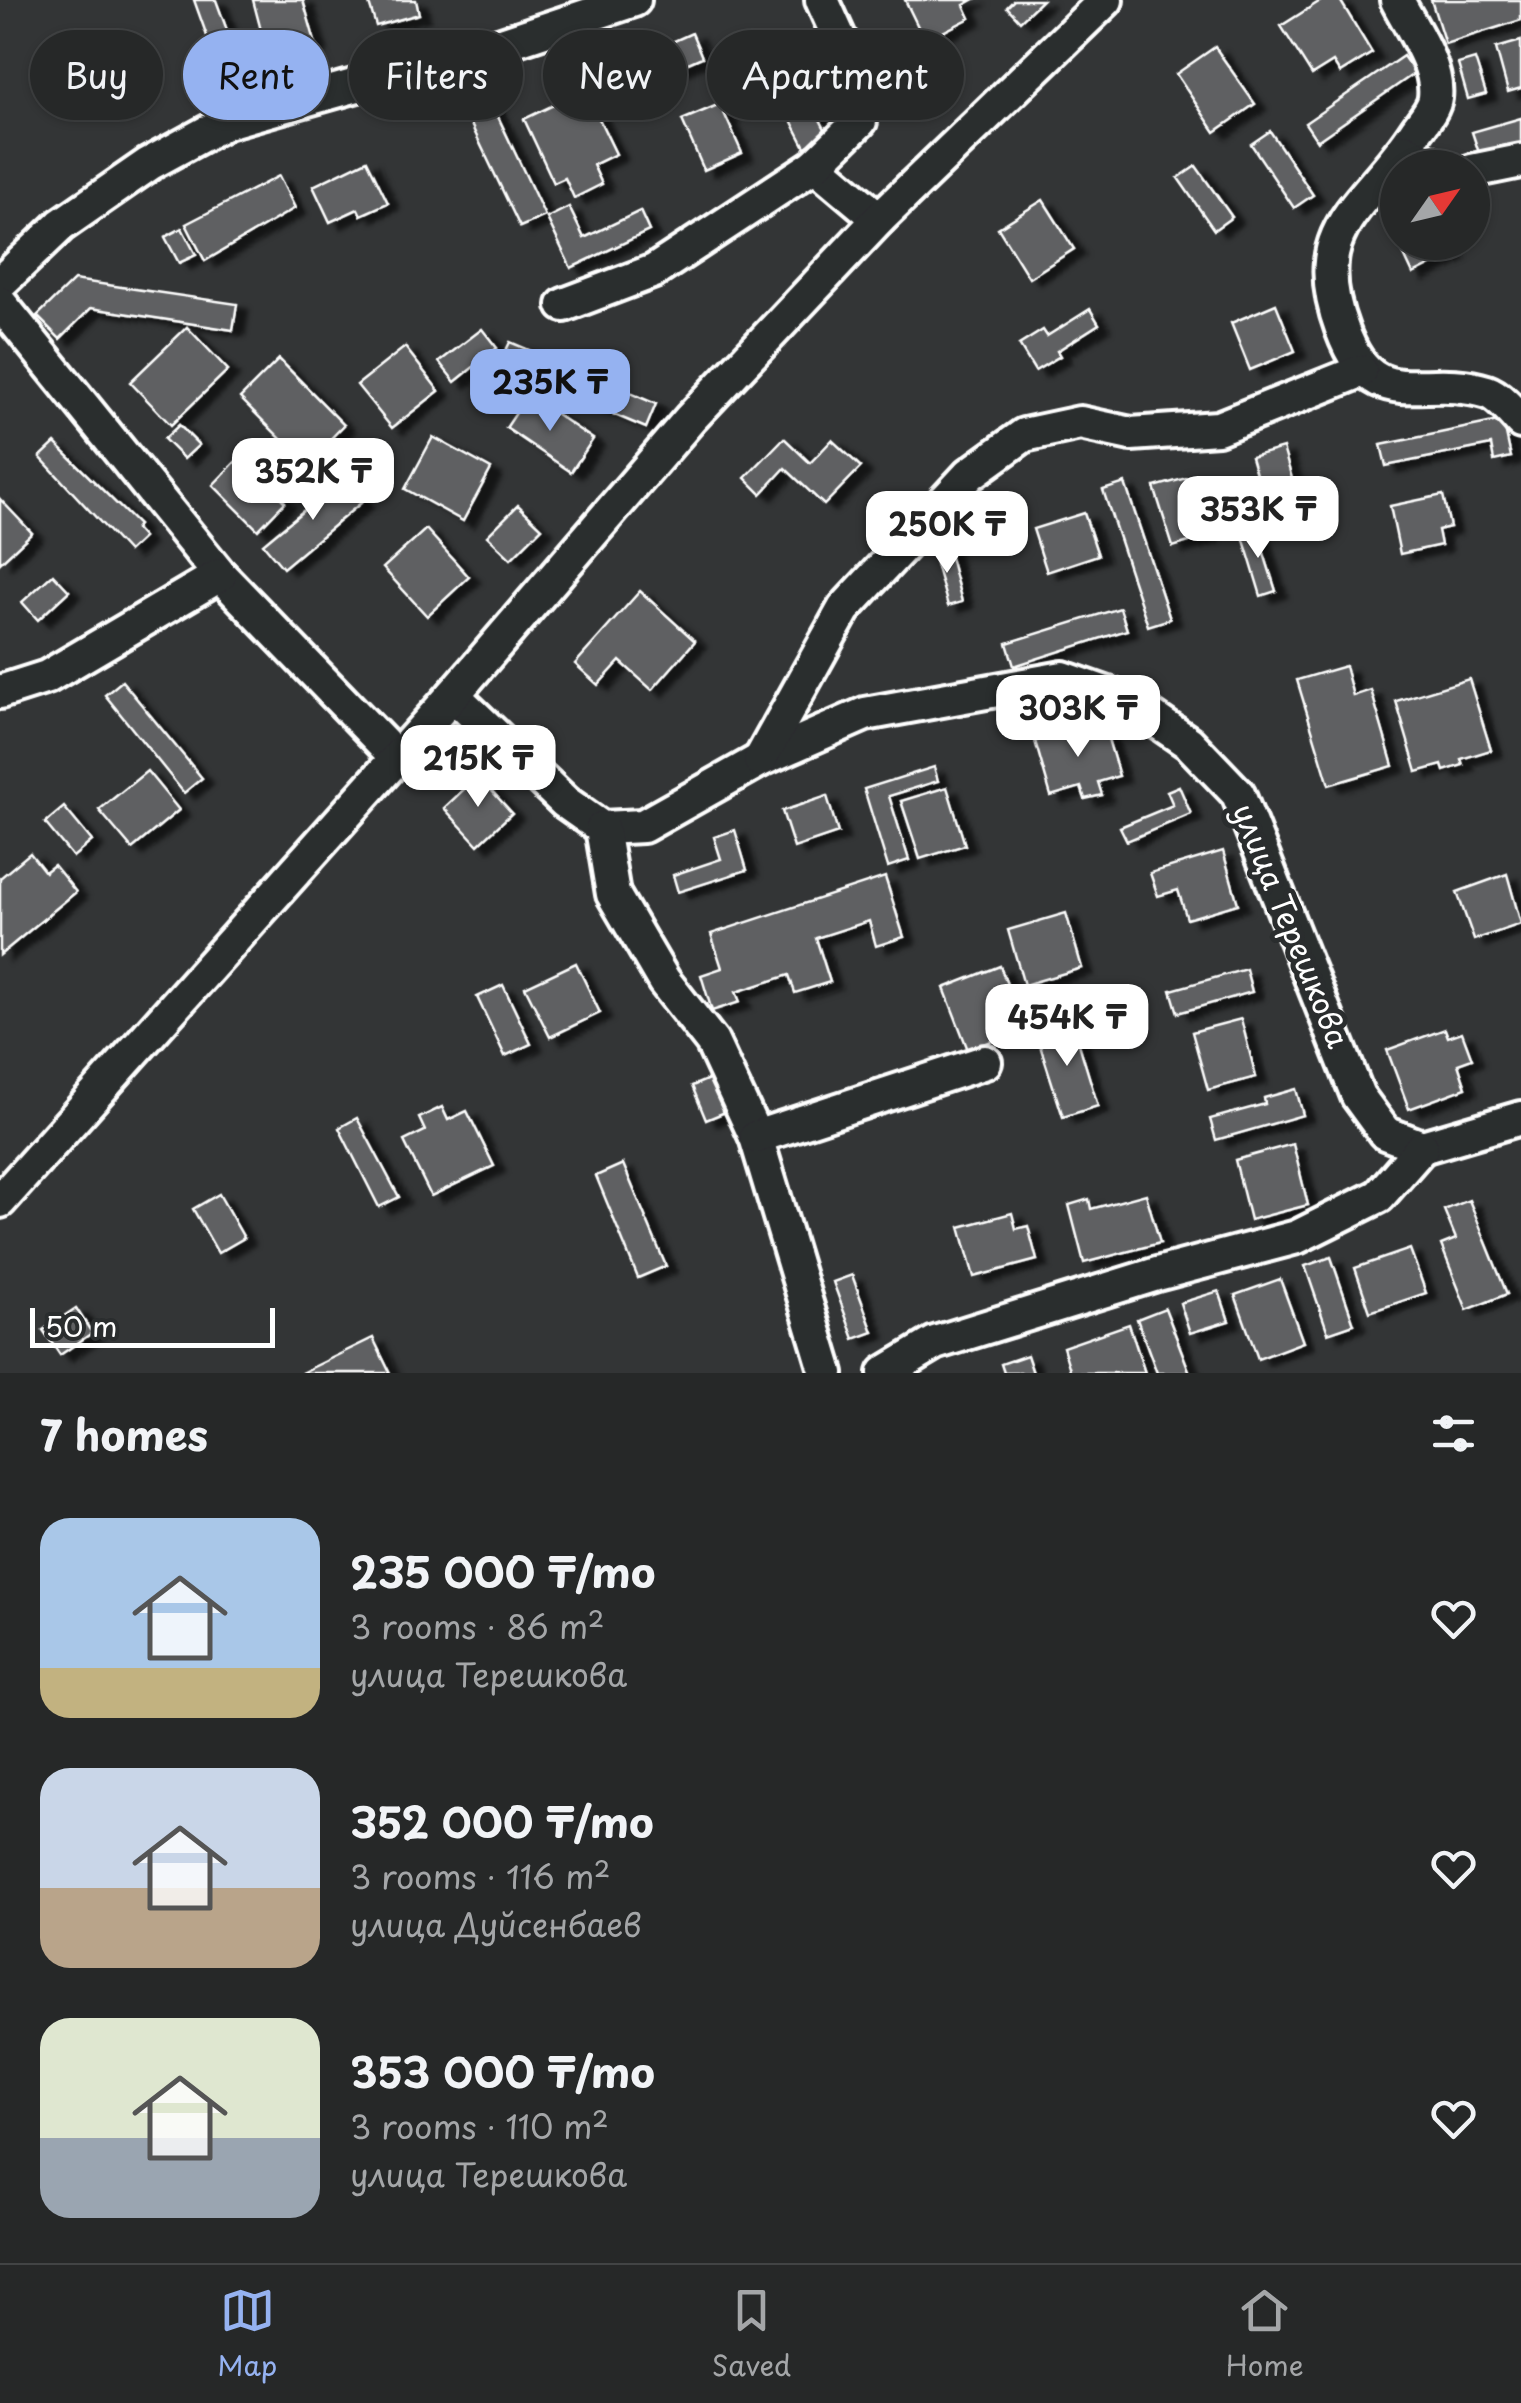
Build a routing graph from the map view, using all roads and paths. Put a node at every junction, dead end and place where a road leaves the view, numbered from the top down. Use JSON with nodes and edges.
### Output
{"nodes":[{"id":1,"x":634,"y":0,"type":"edge"},
{"id":2,"x":822,"y":0,"type":"edge"},
{"id":3,"x":1106,"y":0,"type":"edge"},
{"id":4,"x":1396,"y":0,"type":"edge"},
{"id":5,"x":1404,"y":150,"type":"edge"},
{"id":6,"x":1521,"y":161,"type":"edge"},
{"id":7,"x":816,"y":165,"type":"junction"},
{"id":8,"x":1490,"y":167,"type":"edge"},
{"id":9,"x":1380,"y":179,"type":"edge"},
{"id":10,"x":879,"y":219,"type":"junction"},
{"id":11,"x":0,"y":283,"type":"edge"},
{"id":12,"x":0,"y":303,"type":"edge"},
{"id":13,"x":564,"y":305,"type":"dead end"},
{"id":14,"x":1361,"y":371,"type":"junction"},
{"id":15,"x":1521,"y":422,"type":"edge"},
{"id":16,"x":220,"y":575,"type":"junction"},
{"id":17,"x":0,"y":692,"type":"edge"},
{"id":18,"x":453,"y":694,"type":"junction"},
{"id":19,"x":397,"y":758,"type":"junction"},
{"id":20,"x":760,"y":760,"type":"junction"},
{"id":21,"x":602,"y":828,"type":"junction"},
{"id":22,"x":984,"y":1062,"type":"dead end"},
{"id":23,"x":1521,"y":1118,"type":"edge"},
{"id":24,"x":756,"y":1137,"type":"junction"},
{"id":25,"x":1422,"y":1147,"type":"junction"},
{"id":26,"x":0,"y":1201,"type":"edge"},
{"id":27,"x":827,"y":1373,"type":"edge"},
{"id":28,"x":885,"y":1373,"type":"edge"}],
"edges":[{"from":1,"to":11,"type":"street"},
{"from":2,"to":7,"type":"street"},
{"from":3,"to":10,"type":"street"},
{"from":4,"to":5,"type":"street"},
{"from":6,"to":8,"type":"street"},
{"from":7,"to":10,"type":"street"},
{"from":7,"to":13,"type":"street"},
{"from":9,"to":14,"type":"street"},
{"from":10,"to":18,"type":"street"},
{"from":12,"to":16,"type":"street"},
{"from":14,"to":15,"type":"street"},
{"from":14,"to":20,"type":"street"},
{"from":16,"to":17,"type":"street"},
{"from":16,"to":19,"type":"street"},
{"from":18,"to":19,"type":"street"},
{"from":18,"to":21,"type":"street"},
{"from":19,"to":26,"type":"street"},
{"from":20,"to":21,"type":"street","name":"улица Терешкова"},
{"from":20,"to":25,"type":"street","name":"улица Терешкова"},
{"from":21,"to":24,"type":"street"},
{"from":22,"to":24,"type":"street"},
{"from":23,"to":25,"type":"street"},
{"from":24,"to":27,"type":"street"},
{"from":25,"to":28,"type":"street"}]}
